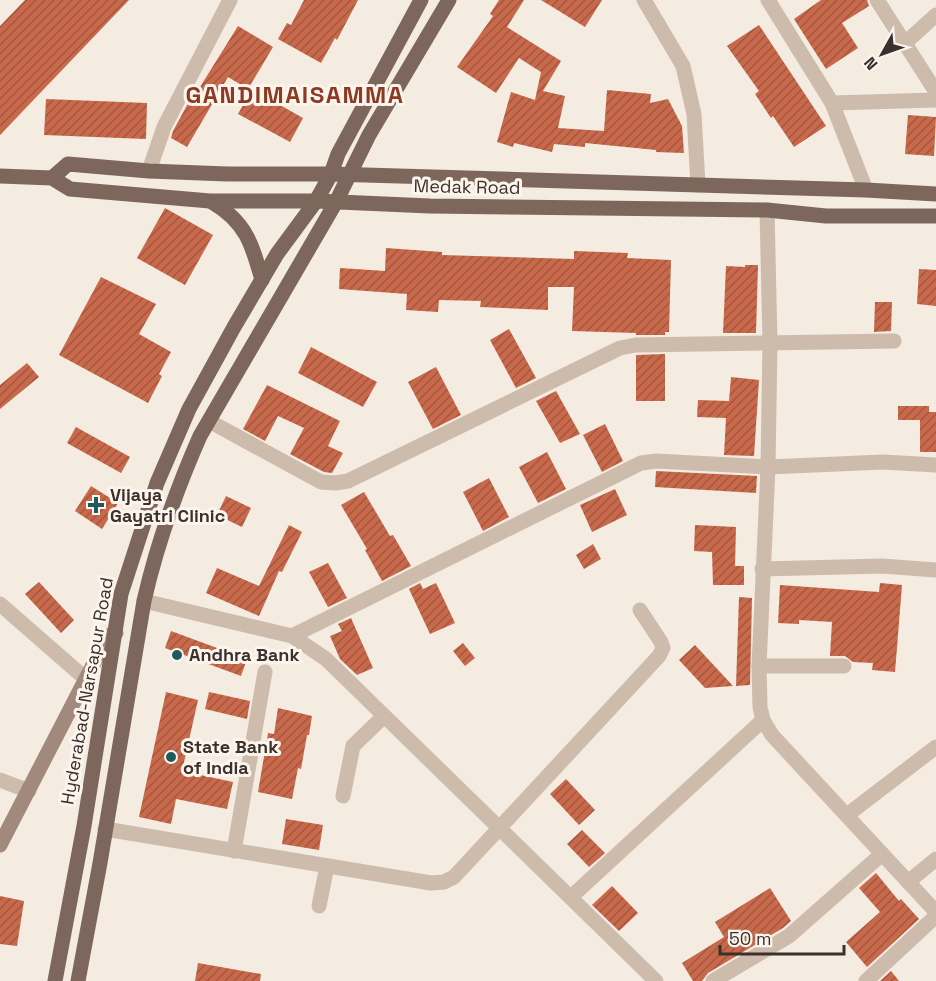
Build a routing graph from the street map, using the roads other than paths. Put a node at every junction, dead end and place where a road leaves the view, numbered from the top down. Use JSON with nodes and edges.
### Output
{"nodes":[{"id":1,"x":230,"y":0,"type":"edge"},
{"id":2,"x":421,"y":0,"type":"edge"},
{"id":3,"x":449,"y":0,"type":"edge"},
{"id":4,"x":644,"y":0,"type":"edge"},
{"id":5,"x":768,"y":0,"type":"edge"},
{"id":6,"x":877,"y":0,"type":"edge"},
{"id":7,"x":936,"y":15,"type":"edge"},
{"id":8,"x":904,"y":44,"type":"junction"},
{"id":9,"x":936,"y":93,"type":"edge"},
{"id":10,"x":936,"y":100,"type":"edge"},
{"id":11,"x":832,"y":103,"type":"junction"},
{"id":12,"x":149,"y":171,"type":"junction"},
{"id":13,"x":331,"y":174,"type":"junction"},
{"id":14,"x":348,"y":175,"type":"junction"},
{"id":15,"x":0,"y":176,"type":"edge"},
{"id":16,"x":51,"y":178,"type":"junction"},
{"id":17,"x":698,"y":186,"type":"junction"},
{"id":18,"x":866,"y":190,"type":"junction"},
{"id":19,"x":904,"y":192,"type":"junction"},
{"id":20,"x":936,"y":194,"type":"edge"},
{"id":21,"x":210,"y":201,"type":"junction"},
{"id":22,"x":316,"y":201,"type":"junction"},
{"id":23,"x":336,"y":202,"type":"junction"},
{"id":24,"x":766,"y":210,"type":"junction"},
{"id":25,"x":902,"y":216,"type":"junction"},
{"id":26,"x":935,"y":218,"type":"edge"},
{"id":27,"x":262,"y":280,"type":"junction"},
{"id":28,"x":894,"y":341,"type":"dead end"},
{"id":29,"x":770,"y":343,"type":"junction"},
{"id":30,"x":209,"y":421,"type":"junction"},
{"id":31,"x":936,"y":465,"type":"edge"},
{"id":32,"x":768,"y":466,"type":"junction"},
{"id":33,"x":762,"y":569,"type":"junction"},
{"id":34,"x":936,"y":570,"type":"edge"},
{"id":35,"x":144,"y":601,"type":"junction"},
{"id":36,"x":0,"y":604,"type":"edge"},
{"id":37,"x":640,"y":610,"type":"dead end"},
{"id":38,"x":116,"y":633,"type":"junction"},
{"id":39,"x":292,"y":636,"type":"junction"},
{"id":40,"x":759,"y":666,"type":"junction"},
{"id":41,"x":844,"y":666,"type":"dead end"},
{"id":42,"x":265,"y":672,"type":"dead end"},
{"id":43,"x":87,"y":680,"type":"junction"},
{"id":44,"x":384,"y":716,"type":"junction"},
{"id":45,"x":763,"y":720,"type":"junction"},
{"id":46,"x":936,"y":747,"type":"edge"},
{"id":47,"x":0,"y":780,"type":"edge"},
{"id":48,"x":28,"y":790,"type":"junction"},
{"id":49,"x":343,"y":796,"type":"dead end"},
{"id":50,"x":847,"y":815,"type":"junction"},
{"id":51,"x":498,"y":828,"type":"junction"},
{"id":52,"x":105,"y":829,"type":"junction"},
{"id":53,"x":0,"y":845,"type":"edge"},
{"id":54,"x":234,"y":851,"type":"junction"},
{"id":55,"x":882,"y":854,"type":"junction"},
{"id":56,"x":936,"y":859,"type":"edge"},
{"id":57,"x":327,"y":866,"type":"junction"},
{"id":58,"x":908,"y":882,"type":"junction"},
{"id":59,"x":571,"y":897,"type":"junction"},
{"id":60,"x":319,"y":906,"type":"dead end"},
{"id":61,"x":936,"y":914,"type":"edge"},
{"id":62,"x":55,"y":981,"type":"edge"},
{"id":63,"x":78,"y":981,"type":"edge"},
{"id":64,"x":656,"y":981,"type":"edge"},
{"id":65,"x":713,"y":981,"type":"edge"},
{"id":66,"x":866,"y":981,"type":"edge"}],
"edges":[{"from":1,"to":12,"type":"street"},
{"from":2,"to":13,"type":"main road","name":"Hyderabad-Narsapur Road"},
{"from":3,"to":14,"type":"main road"},
{"from":4,"to":17,"type":"street"},
{"from":5,"to":11,"type":"street"},
{"from":6,"to":8,"type":"street"},
{"from":7,"to":8,"type":"street"},
{"from":8,"to":9,"type":"street"},
{"from":10,"to":11,"type":"street"},
{"from":11,"to":18,"type":"street"},
{"from":12,"to":13,"type":"main road"},
{"from":12,"to":16,"type":"main road"},
{"from":13,"to":14,"type":"main road"},
{"from":13,"to":22,"type":"main road","name":"Hyderabad-Narsapur Road"},
{"from":14,"to":17,"type":"main road"},
{"from":14,"to":23,"type":"main road"},
{"from":15,"to":16,"type":"main road","name":"Medak Road"},
{"from":16,"to":21,"type":"main road","name":"Medak Road"},
{"from":17,"to":18,"type":"main road"},
{"from":18,"to":19,"type":"main road"},
{"from":19,"to":20,"type":"main road"},
{"from":19,"to":25,"type":"main road"},
{"from":21,"to":22,"type":"main road","name":"Medak Road"},
{"from":21,"to":27,"type":"main road"},
{"from":22,"to":23,"type":"main road","name":"Medak Road"},
{"from":22,"to":27,"type":"main road","name":"Hyderabad-Narsapur Road"},
{"from":23,"to":24,"type":"main road","name":"Medak Road"},
{"from":23,"to":30,"type":"main road"},
{"from":24,"to":25,"type":"main road","name":"Medak Road"},
{"from":24,"to":29,"type":"street"},
{"from":25,"to":26,"type":"main road","name":"Medak Road"},
{"from":27,"to":38,"type":"main road","name":"Hyderabad-Narsapur Road"},
{"from":28,"to":29,"type":"street"},
{"from":29,"to":30,"type":"street"},
{"from":29,"to":32,"type":"street"},
{"from":30,"to":35,"type":"main road"},
{"from":31,"to":32,"type":"street"},
{"from":32,"to":33,"type":"street"},
{"from":32,"to":39,"type":"street"},
{"from":33,"to":34,"type":"street"},
{"from":33,"to":40,"type":"street"},
{"from":35,"to":39,"type":"street"},
{"from":35,"to":52,"type":"main road"},
{"from":36,"to":43,"type":"street"},
{"from":37,"to":51,"type":"street"},
{"from":38,"to":43,"type":"street"},
{"from":38,"to":62,"type":"main road","name":"Hyderabad-Narsapur Road"},
{"from":39,"to":44,"type":"street"},
{"from":40,"to":41,"type":"street"},
{"from":40,"to":45,"type":"street"},
{"from":42,"to":54,"type":"street"},
{"from":43,"to":48,"type":"street"},
{"from":44,"to":49,"type":"street"},
{"from":44,"to":51,"type":"street"},
{"from":45,"to":50,"type":"street"},
{"from":45,"to":59,"type":"street"},
{"from":46,"to":50,"type":"street"},
{"from":47,"to":48,"type":"street"},
{"from":48,"to":53,"type":"street"},
{"from":50,"to":55,"type":"street"},
{"from":51,"to":57,"type":"street"},
{"from":51,"to":59,"type":"street"},
{"from":52,"to":54,"type":"street"},
{"from":52,"to":63,"type":"main road"},
{"from":54,"to":57,"type":"street"},
{"from":55,"to":58,"type":"street"},
{"from":55,"to":65,"type":"street"},
{"from":56,"to":58,"type":"street"},
{"from":57,"to":60,"type":"street"},
{"from":58,"to":61,"type":"street"},
{"from":59,"to":64,"type":"street"},
{"from":61,"to":66,"type":"street"}]}
